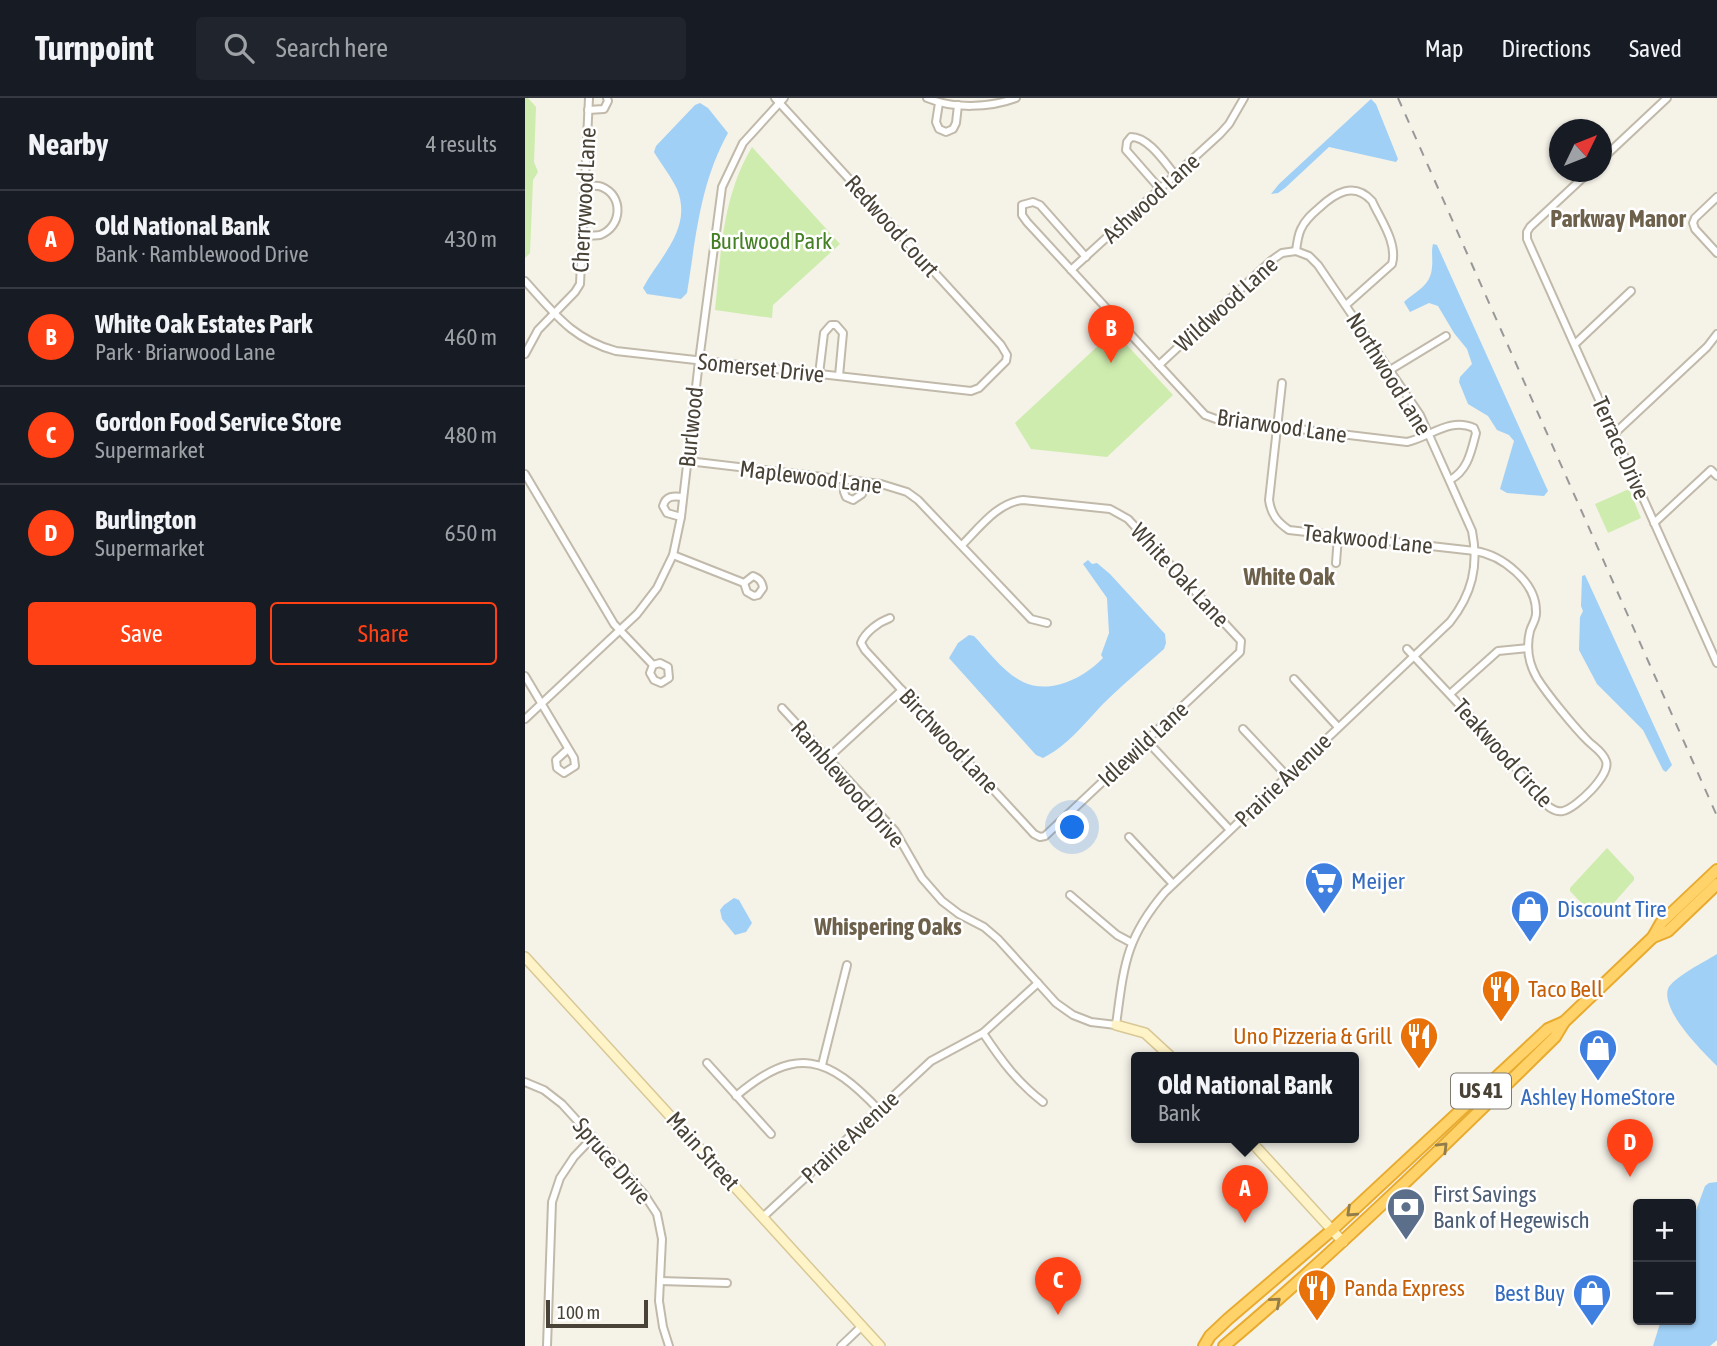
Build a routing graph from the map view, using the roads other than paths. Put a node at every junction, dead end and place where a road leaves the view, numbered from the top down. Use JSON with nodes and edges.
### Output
{"nodes":[{"id":1,"x":589,"y":98,"type":"edge"},
{"id":2,"x":607,"y":98,"type":"edge"},
{"id":3,"x":927,"y":98,"type":"edge"},
{"id":4,"x":1016,"y":98,"type":"edge"},
{"id":5,"x":1244,"y":98,"type":"edge"},
{"id":6,"x":1667,"y":98,"type":"edge"},
{"id":7,"x":779,"y":99,"type":"edge"},
{"id":8,"x":939,"y":103,"type":"junction"},
{"id":9,"x":958,"y":105,"type":"junction"},
{"id":10,"x":588,"y":110,"type":"junction"},
{"id":11,"x":1612,"y":150,"type":"edge"},
{"id":12,"x":1177,"y":176,"type":"junction"},
{"id":13,"x":1578,"y":182,"type":"edge"},
{"id":14,"x":585,"y":185,"type":"junction"},
{"id":15,"x":1161,"y":190,"type":"junction"},
{"id":16,"x":1717,"y":197,"type":"edge"},
{"id":17,"x":583,"y":235,"type":"junction"},
{"id":18,"x":1296,"y":251,"type":"junction"},
{"id":19,"x":1717,"y":253,"type":"edge"},
{"id":20,"x":1086,"y":257,"type":"junction"},
{"id":21,"x":1072,"y":270,"type":"junction"},
{"id":22,"x":525,"y":281,"type":"edge"},
{"id":23,"x":1631,"y":291,"type":"dead end"},
{"id":24,"x":1346,"y":305,"type":"junction"},
{"id":25,"x":554,"y":313,"type":"junction"},
{"id":26,"x":1717,"y":334,"type":"edge"},
{"id":27,"x":1446,"y":336,"type":"dead end"},
{"id":28,"x":1575,"y":344,"type":"junction"},
{"id":29,"x":525,"y":354,"type":"edge"},
{"id":30,"x":1007,"y":355,"type":"joint"},
{"id":31,"x":699,"y":361,"type":"junction"},
{"id":32,"x":1159,"y":365,"type":"junction"},
{"id":33,"x":1390,"y":370,"type":"junction"},
{"id":34,"x":819,"y":374,"type":"junction"},
{"id":35,"x":839,"y":376,"type":"junction"},
{"id":36,"x":1282,"y":383,"type":"dead end"},
{"id":37,"x":1277,"y":426,"type":"junction"},
{"id":38,"x":1615,"y":433,"type":"junction"},
{"id":39,"x":1429,"y":434,"type":"junction"},
{"id":40,"x":688,"y":461,"type":"junction"},
{"id":41,"x":525,"y":474,"type":"edge"},
{"id":42,"x":1717,"y":476,"type":"edge"},
{"id":43,"x":845,"y":480,"type":"junction"},
{"id":44,"x":1450,"y":480,"type":"junction"},
{"id":45,"x":866,"y":482,"type":"junction"},
{"id":46,"x":684,"y":497,"type":"junction"},
{"id":47,"x":681,"y":517,"type":"junction"},
{"id":48,"x":1654,"y":523,"type":"junction"},
{"id":49,"x":1338,"y":536,"type":"junction"},
{"id":50,"x":961,"y":545,"type":"junction"},
{"id":51,"x":1475,"y":551,"type":"junction"},
{"id":52,"x":673,"y":555,"type":"junction"},
{"id":53,"x":1336,"y":563,"type":"dead end"},
{"id":54,"x":744,"y":583,"type":"dead end"},
{"id":55,"x":890,"y":618,"type":"dead end"},
{"id":56,"x":1047,"y":623,"type":"dead end"},
{"id":57,"x":620,"y":630,"type":"junction"},
{"id":58,"x":1242,"y":647,"type":"joint"},
{"id":59,"x":1528,"y":648,"type":"junction"},
{"id":60,"x":1407,"y":649,"type":"dead end"},
{"id":61,"x":1414,"y":656,"type":"junction"},
{"id":62,"x":1717,"y":661,"type":"edge"},
{"id":63,"x":653,"y":665,"type":"dead end"},
{"id":64,"x":525,"y":676,"type":"edge"},
{"id":65,"x":1294,"y":679,"type":"dead end"},
{"id":66,"x":902,"y":690,"type":"junction"},
{"id":67,"x":1450,"y":694,"type":"junction"},
{"id":68,"x":541,"y":704,"type":"junction"},
{"id":69,"x":782,"y":708,"type":"dead end"},
{"id":70,"x":525,"y":719,"type":"edge"},
{"id":71,"x":1339,"y":727,"type":"junction"},
{"id":72,"x":1243,"y":729,"type":"dead end"},
{"id":73,"x":1147,"y":741,"type":"junction"},
{"id":74,"x":568,"y":749,"type":"dead end"},
{"id":75,"x":828,"y":758,"type":"junction"},
{"id":76,"x":1287,"y":776,"type":"junction"},
{"id":77,"x":1230,"y":830,"type":"junction"},
{"id":78,"x":1039,"y":837,"type":"joint"},
{"id":79,"x":1129,"y":837,"type":"dead end"},
{"id":80,"x":1717,"y":870,"type":"edge"},
{"id":81,"x":1173,"y":884,"type":"junction"},
{"id":82,"x":1712,"y":884,"type":"edge"},
{"id":83,"x":1070,"y":895,"type":"dead end"},
{"id":84,"x":1132,"y":943,"type":"junction"},
{"id":85,"x":525,"y":957,"type":"edge"},
{"id":86,"x":847,"y":965,"type":"dead end"},
{"id":87,"x":1038,"y":983,"type":"junction"},
{"id":88,"x":1564,"y":1022,"type":"junction"},
{"id":89,"x":1116,"y":1025,"type":"junction"},
{"id":90,"x":983,"y":1033,"type":"junction"},
{"id":91,"x":1165,"y":1052,"type":"edge"},
{"id":92,"x":707,"y":1063,"type":"dead end"},
{"id":93,"x":822,"y":1065,"type":"junction"},
{"id":94,"x":525,"y":1082,"type":"edge"},
{"id":95,"x":736,"y":1096,"type":"junction"},
{"id":96,"x":1043,"y":1102,"type":"dead end"},
{"id":97,"x":879,"y":1110,"type":"junction"},
{"id":98,"x":771,"y":1134,"type":"dead end"},
{"id":99,"x":593,"y":1137,"type":"junction"},
{"id":100,"x":1252,"y":1143,"type":"edge"},
{"id":101,"x":762,"y":1217,"type":"junction"},
{"id":102,"x":1332,"y":1230,"type":"junction"},
{"id":103,"x":1343,"y":1242,"type":"junction"},
{"id":104,"x":660,"y":1281,"type":"junction"},
{"id":105,"x":727,"y":1283,"type":"dead end"},
{"id":106,"x":862,"y":1326,"type":"junction"},
{"id":107,"x":547,"y":1346,"type":"edge"},
{"id":108,"x":669,"y":1346,"type":"edge"},
{"id":109,"x":841,"y":1346,"type":"edge"},
{"id":110,"x":880,"y":1346,"type":"edge"},
{"id":111,"x":1204,"y":1346,"type":"edge"},
{"id":112,"x":1224,"y":1346,"type":"edge"}],
"edges":[{"from":1,"to":10,"type":"street","name":"Cherrywood Lane"},
{"from":2,"to":10,"type":"street","name":"Cherrywood Lane"},
{"from":3,"to":8,"type":"street"},
{"from":4,"to":9,"type":"street"},
{"from":5,"to":12,"type":"street","name":"Ashwood Lane"},
{"from":6,"to":11,"type":"street"},
{"from":7,"to":30,"type":"street","name":"Redwood Court"},
{"from":7,"to":31,"type":"street","name":"Burlwood"},
{"from":8,"to":9,"type":"street"},
{"from":8,"to":9,"type":"street"},
{"from":10,"to":14,"type":"street","name":"Cherrywood Lane"},
{"from":12,"to":15,"type":"street","name":"Ashwood Lane"},
{"from":12,"to":15,"type":"street"},
{"from":13,"to":28,"type":"street","name":"Terrace Drive"},
{"from":14,"to":17,"type":"street","name":"Cherrywood Lane"},
{"from":14,"to":17,"type":"street"},
{"from":15,"to":20,"type":"street","name":"Ashwood Lane"},
{"from":16,"to":19,"type":"street"},
{"from":17,"to":25,"type":"street","name":"Cherrywood Lane"},
{"from":18,"to":24,"type":"street","name":"Northwood Lane"},
{"from":18,"to":24,"type":"street"},
{"from":18,"to":32,"type":"street","name":"Wildwood Lane"},
{"from":20,"to":21,"type":"street","name":"Ashwood Lane"},
{"from":20,"to":21,"type":"street","name":"Briarwood Lane"},
{"from":21,"to":32,"type":"street","name":"Briarwood Lane"},
{"from":22,"to":25,"type":"street","name":"Somerset Drive"},
{"from":23,"to":28,"type":"street"},
{"from":24,"to":33,"type":"street","name":"Northwood Lane"},
{"from":25,"to":29,"type":"street","name":"Cherrywood Lane"},
{"from":25,"to":31,"type":"street","name":"Somerset Drive"},
{"from":26,"to":38,"type":"street"},
{"from":27,"to":33,"type":"street"},
{"from":28,"to":38,"type":"street","name":"Terrace Drive"},
{"from":30,"to":35,"type":"street","name":"Somerset Drive"},
{"from":31,"to":34,"type":"street","name":"Somerset Drive"},
{"from":31,"to":40,"type":"street","name":"Burlwood"},
{"from":32,"to":37,"type":"street","name":"Briarwood Lane"},
{"from":33,"to":39,"type":"street","name":"Northwood Lane"},
{"from":34,"to":35,"type":"street","name":"Somerset Drive"},
{"from":34,"to":35,"type":"street"},
{"from":36,"to":37,"type":"street","name":"Teakwood Lane"},
{"from":37,"to":39,"type":"street","name":"Briarwood Lane"},
{"from":37,"to":49,"type":"street","name":"Teakwood Lane"},
{"from":38,"to":48,"type":"street","name":"Terrace Drive"},
{"from":39,"to":44,"type":"street","name":"Northwood Lane"},
{"from":39,"to":44,"type":"street","name":"Briarwood Lane"},
{"from":40,"to":43,"type":"street","name":"Maplewood Lane"},
{"from":40,"to":46,"type":"street","name":"Burlwood"},
{"from":41,"to":57,"type":"street"},
{"from":42,"to":48,"type":"street"},
{"from":43,"to":45,"type":"street","name":"Maplewood Lane"},
{"from":43,"to":45,"type":"street"},
{"from":44,"to":51,"type":"street","name":"Northwood Lane"},
{"from":45,"to":50,"type":"street","name":"Maplewood Lane"},
{"from":46,"to":47,"type":"street","name":"Burlwood"},
{"from":46,"to":47,"type":"street"},
{"from":47,"to":52,"type":"street","name":"Burlwood"},
{"from":48,"to":62,"type":"street","name":"Terrace Drive"},
{"from":49,"to":51,"type":"street","name":"Teakwood Lane"},
{"from":49,"to":53,"type":"street"},
{"from":50,"to":56,"type":"street","name":"Maplewood Lane"},
{"from":50,"to":58,"type":"street","name":"White Oak Lane"},
{"from":51,"to":59,"type":"street"},
{"from":51,"to":61,"type":"street","name":"Prairie Avenue"},
{"from":52,"to":54,"type":"street"},
{"from":52,"to":57,"type":"street","name":"Burlwood"},
{"from":55,"to":66,"type":"street","name":"Birchwood Lane"},
{"from":57,"to":63,"type":"street"},
{"from":57,"to":68,"type":"street","name":"Burlwood"},
{"from":58,"to":73,"type":"street","name":"Idlewild Lane"},
{"from":59,"to":67,"type":"street"},
{"from":59,"to":67,"type":"street","name":"Teakwood Circle"},
{"from":60,"to":61,"type":"street","name":"Teakwood Circle"},
{"from":61,"to":67,"type":"street","name":"Teakwood Circle"},
{"from":61,"to":71,"type":"street","name":"Prairie Avenue"},
{"from":64,"to":68,"type":"street"},
{"from":65,"to":71,"type":"street"},
{"from":66,"to":75,"type":"street"},
{"from":66,"to":78,"type":"street","name":"Birchwood Lane"},
{"from":68,"to":70,"type":"street","name":"Burlwood"},
{"from":68,"to":74,"type":"street"},
{"from":69,"to":75,"type":"street","name":"Ramblewood Drive"},
{"from":71,"to":76,"type":"street","name":"Prairie Avenue"},
{"from":72,"to":76,"type":"street"},
{"from":73,"to":77,"type":"street"},
{"from":73,"to":78,"type":"street","name":"Idlewild Lane"},
{"from":75,"to":87,"type":"street","name":"Ramblewood Drive"},
{"from":76,"to":77,"type":"street","name":"Prairie Avenue"},
{"from":77,"to":81,"type":"street","name":"Prairie Avenue"},
{"from":79,"to":81,"type":"street"},
{"from":80,"to":82,"type":"highway","number":"US 41"},
{"from":81,"to":84,"type":"street","name":"Prairie Avenue"},
{"from":82,"to":88,"type":"highway","number":"US 41"},
{"from":83,"to":84,"type":"street"},
{"from":84,"to":89,"type":"street","name":"Prairie Avenue"},
{"from":85,"to":101,"type":"street","name":"Main Street"},
{"from":86,"to":93,"type":"street"},
{"from":87,"to":89,"type":"street","name":"Ramblewood Drive"},
{"from":87,"to":90,"type":"street","name":"Prairie Avenue"},
{"from":88,"to":102,"type":"highway","number":"US 41","one_way":true},
{"from":103,"to":88,"type":"highway","number":"US 41","one_way":true},
{"from":89,"to":91,"type":"street","name":"Ramblewood Drive"},
{"from":90,"to":96,"type":"street"},
{"from":90,"to":97,"type":"street","name":"Prairie Avenue"},
{"from":92,"to":95,"type":"street"},
{"from":93,"to":95,"type":"street"},
{"from":93,"to":97,"type":"street"},
{"from":94,"to":99,"type":"street","name":"Spruce Drive"},
{"from":95,"to":98,"type":"street"},
{"from":97,"to":101,"type":"street","name":"Prairie Avenue"},
{"from":99,"to":104,"type":"street","name":"Spruce Drive"},
{"from":99,"to":107,"type":"street"},
{"from":100,"to":102,"type":"street"},
{"from":101,"to":106,"type":"street","name":"Main Street"},
{"from":102,"to":103,"type":"street"},
{"from":102,"to":111,"type":"highway","number":"US 41"},
{"from":112,"to":103,"type":"highway","number":"US 41","one_way":true},
{"from":104,"to":105,"type":"street"},
{"from":104,"to":108,"type":"street","name":"Spruce Drive"},
{"from":106,"to":109,"type":"street"},
{"from":106,"to":110,"type":"street","name":"Main Street"}]}
